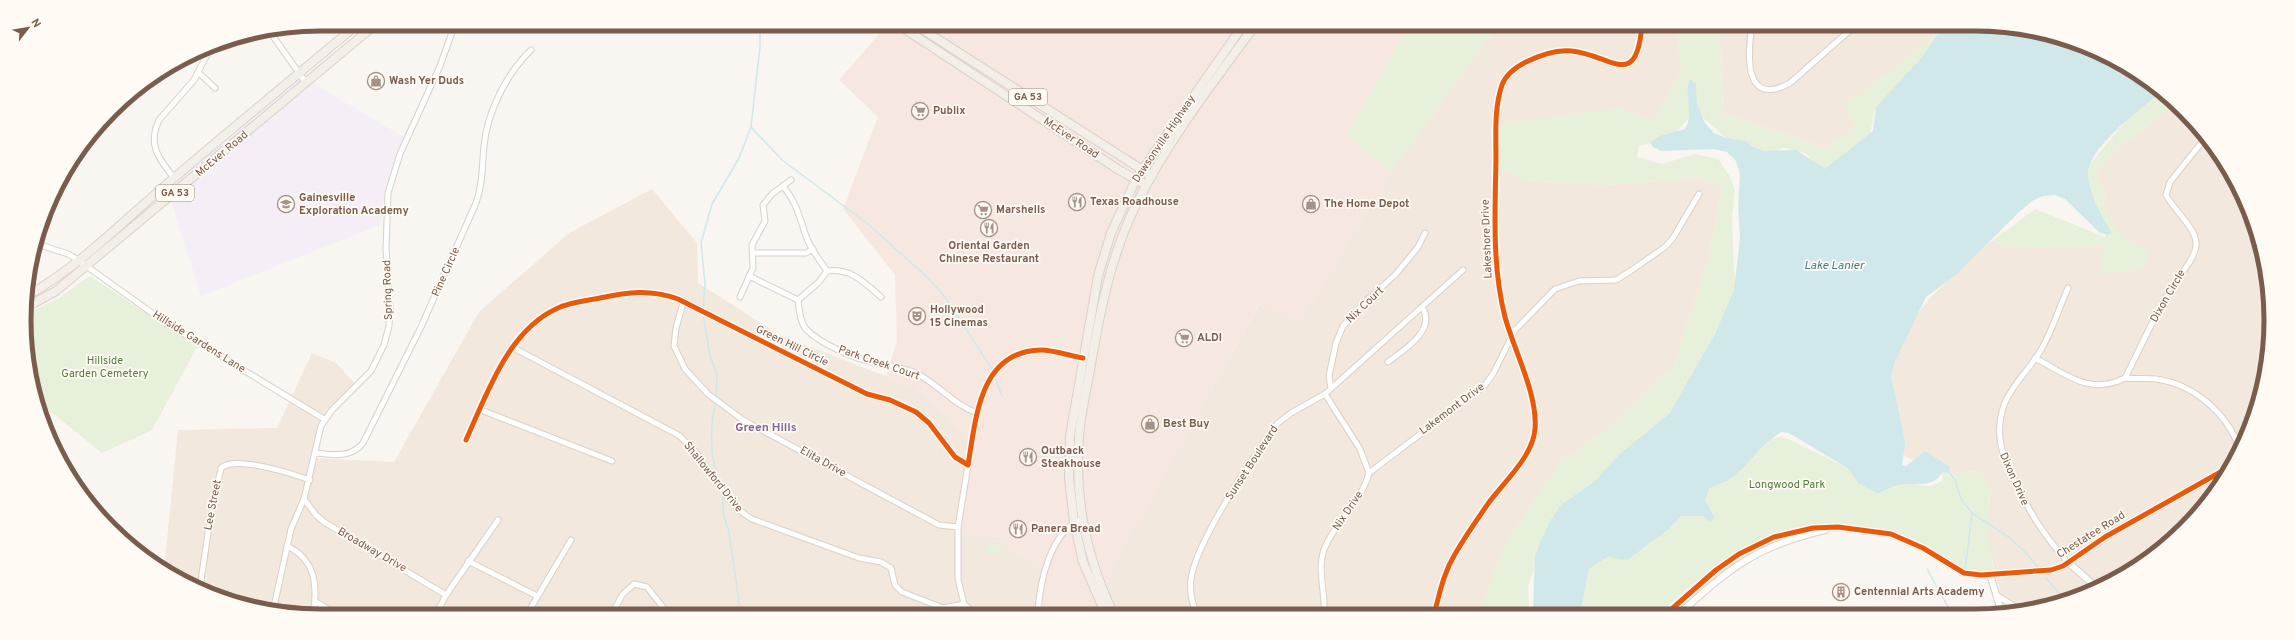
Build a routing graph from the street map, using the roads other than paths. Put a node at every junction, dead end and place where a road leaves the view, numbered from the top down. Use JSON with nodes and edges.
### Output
{"nodes":[{"id":1,"x":349,"y":31,"type":"edge"},
{"id":2,"x":368,"y":31,"type":"edge"},
{"id":3,"x":452,"y":31,"type":"edge"},
{"id":4,"x":908,"y":31,"type":"edge"},
{"id":5,"x":925,"y":31,"type":"edge"},
{"id":6,"x":1239,"y":31,"type":"edge"},
{"id":7,"x":1250,"y":31,"type":"edge"},
{"id":8,"x":1641,"y":31,"type":"edge"},
{"id":9,"x":1751,"y":31,"type":"edge"},
{"id":10,"x":1849,"y":31,"type":"edge"},
{"id":11,"x":272,"y":35,"type":"edge"},
{"id":12,"x":531,"y":50,"type":"dead end"},
{"id":13,"x":208,"y":53,"type":"edge"},
{"id":14,"x":199,"y":73,"type":"junction"},
{"id":15,"x":298,"y":73,"type":"junction"},
{"id":16,"x":982,"y":78,"type":"junction"},
{"id":17,"x":306,"y":83,"type":"junction"},
{"id":18,"x":215,"y":88,"type":"dead end"},
{"id":19,"x":1038,"y":104,"type":"junction"},
{"id":20,"x":2202,"y":142,"type":"edge"},
{"id":21,"x":1141,"y":170,"type":"junction"},
{"id":22,"x":1152,"y":176,"type":"junction"},
{"id":23,"x":174,"y":178,"type":"junction"},
{"id":24,"x":1136,"y":179,"type":"junction"},
{"id":25,"x":791,"y":180,"type":"dead end"},
{"id":26,"x":1146,"y":185,"type":"junction"},
{"id":27,"x":783,"y":186,"type":"junction"},
{"id":28,"x":1699,"y":194,"type":"dead end"},
{"id":29,"x":1425,"y":233,"type":"dead end"},
{"id":30,"x":41,"y":245,"type":"edge"},
{"id":31,"x":813,"y":249,"type":"junction"},
{"id":32,"x":752,"y":253,"type":"junction"},
{"id":33,"x":78,"y":260,"type":"junction"},
{"id":34,"x":86,"y":265,"type":"junction"},
{"id":35,"x":1463,"y":270,"type":"dead end"},
{"id":36,"x":827,"y":271,"type":"junction"},
{"id":37,"x":749,"y":276,"type":"junction"},
{"id":38,"x":2068,"y":288,"type":"dead end"},
{"id":39,"x":32,"y":293,"type":"edge"},
{"id":40,"x":740,"y":297,"type":"dead end"},
{"id":41,"x":881,"y":297,"type":"dead end"},
{"id":42,"x":798,"y":300,"type":"junction"},
{"id":43,"x":683,"y":302,"type":"junction"},
{"id":44,"x":32,"y":304,"type":"edge"},
{"id":45,"x":1422,"y":307,"type":"junction"},
{"id":46,"x":1511,"y":336,"type":"junction"},
{"id":47,"x":512,"y":347,"type":"junction"},
{"id":48,"x":1083,"y":358,"type":"junction"},
{"id":49,"x":2035,"y":358,"type":"junction"},
{"id":50,"x":1388,"y":362,"type":"dead end"},
{"id":51,"x":2125,"y":378,"type":"junction"},
{"id":52,"x":1331,"y":388,"type":"junction"},
{"id":53,"x":1325,"y":394,"type":"junction"},
{"id":54,"x":481,"y":410,"type":"junction"},
{"id":55,"x":977,"y":413,"type":"junction"},
{"id":56,"x":324,"y":419,"type":"junction"},
{"id":57,"x":466,"y":440,"type":"dead end"},
{"id":58,"x":2237,"y":442,"type":"edge"},
{"id":59,"x":316,"y":453,"type":"junction"},
{"id":60,"x":612,"y":461,"type":"dead end"},
{"id":61,"x":968,"y":465,"type":"junction"},
{"id":62,"x":2220,"y":472,"type":"edge"},
{"id":63,"x":1369,"y":473,"type":"junction"},
{"id":64,"x":310,"y":480,"type":"junction"},
{"id":65,"x":304,"y":499,"type":"junction"},
{"id":66,"x":1083,"y":519,"type":"junction"},
{"id":67,"x":498,"y":520,"type":"dead end"},
{"id":68,"x":1074,"y":522,"type":"junction"},
{"id":69,"x":958,"y":527,"type":"junction"},
{"id":70,"x":1838,"y":527,"type":"junction"},
{"id":71,"x":571,"y":540,"type":"dead end"},
{"id":72,"x":287,"y":546,"type":"junction"},
{"id":73,"x":468,"y":562,"type":"junction"},
{"id":74,"x":2068,"y":562,"type":"junction"},
{"id":75,"x":1990,"y":574,"type":"junction"},
{"id":76,"x":201,"y":583,"type":"edge"},
{"id":77,"x":2092,"y":584,"type":"edge"},
{"id":78,"x":446,"y":595,"type":"junction"},
{"id":79,"x":1996,"y":595,"type":"junction"},
{"id":80,"x":537,"y":596,"type":"junction"},
{"id":81,"x":316,"y":602,"type":"junction"},
{"id":82,"x":964,"y":604,"type":"junction"},
{"id":83,"x":274,"y":605,"type":"edge"},
{"id":84,"x":2015,"y":607,"type":"edge"},
{"id":85,"x":2000,"y":608,"type":"edge"},
{"id":86,"x":315,"y":609,"type":"edge"},
{"id":87,"x":328,"y":609,"type":"edge"},
{"id":88,"x":439,"y":609,"type":"edge"},
{"id":89,"x":530,"y":609,"type":"edge"},
{"id":90,"x":615,"y":609,"type":"edge"},
{"id":91,"x":664,"y":609,"type":"edge"},
{"id":92,"x":969,"y":609,"type":"edge"},
{"id":93,"x":1039,"y":609,"type":"edge"},
{"id":94,"x":1103,"y":609,"type":"edge"},
{"id":95,"x":1112,"y":609,"type":"edge"},
{"id":96,"x":1195,"y":609,"type":"edge"},
{"id":97,"x":1324,"y":609,"type":"edge"},
{"id":98,"x":1435,"y":609,"type":"edge"},
{"id":99,"x":1672,"y":609,"type":"edge"},
{"id":100,"x":1684,"y":609,"type":"edge"}],
"edges":[{"from":1,"to":15,"type":"main road","name":"McEver Road","number":"GA 53"},
{"from":2,"to":17,"type":"main road","name":"McEver Road","number":"GA 53"},
{"from":3,"to":56,"type":"street","name":"Spring Road"},
{"from":4,"to":16,"type":"main road","name":"McEver Road","number":"GA 53"},
{"from":5,"to":19,"type":"main road","name":"McEver Road","number":"GA 53"},
{"from":6,"to":21,"type":"main road","name":"Dawsonville Highway"},
{"from":7,"to":22,"type":"main road","name":"Dawsonville Highway"},
{"from":8,"to":46,"type":"street","name":"Lakeshore Drive"},
{"from":9,"to":10,"type":"street"},
{"from":11,"to":15,"type":"street"},
{"from":12,"to":59,"type":"street","name":"Pine Circle"},
{"from":13,"to":14,"type":"street"},
{"from":14,"to":18,"type":"street"},
{"from":14,"to":23,"type":"street"},
{"from":15,"to":17,"type":"street"},
{"from":15,"to":23,"type":"main road","name":"McEver Road","number":"GA 53"},
{"from":16,"to":19,"type":"main road"},
{"from":16,"to":24,"type":"main road","name":"McEver Road","number":"GA 53"},
{"from":17,"to":34,"type":"main road","name":"McEver Road","number":"GA 53"},
{"from":19,"to":21,"type":"main road","name":"McEver Road","number":"GA 53"},
{"from":20,"to":51,"type":"street","name":"Dixon Circle"},
{"from":21,"to":22,"type":"main road","name":"McEver Road"},
{"from":21,"to":24,"type":"main road","name":"Dawsonville Highway"},
{"from":22,"to":26,"type":"main road","name":"Dawsonville Highway"},
{"from":23,"to":33,"type":"main road","name":"McEver Road","number":"GA 53"},
{"from":24,"to":26,"type":"main road","name":"McEver Road","number":"GA 53"},
{"from":24,"to":48,"type":"main road","name":"Dawsonville Highway"},
{"from":25,"to":27,"type":"street"},
{"from":26,"to":66,"type":"main road","name":"Dawsonville Highway"},
{"from":27,"to":31,"type":"street"},
{"from":27,"to":32,"type":"street"},
{"from":28,"to":46,"type":"street","name":"Lakemont Drive"},
{"from":29,"to":52,"type":"street","name":"Nix Court"},
{"from":30,"to":33,"type":"street","name":"Hillside Gardens Lane"},
{"from":31,"to":32,"type":"street"},
{"from":31,"to":36,"type":"street"},
{"from":32,"to":37,"type":"street"},
{"from":33,"to":34,"type":"street","name":"Hillside Gardens Lane"},
{"from":33,"to":39,"type":"main road","name":"McEver Road","number":"GA 53"},
{"from":34,"to":44,"type":"main road","name":"McEver Road","number":"GA 53"},
{"from":34,"to":56,"type":"street","name":"Hillside Gardens Lane"},
{"from":35,"to":45,"type":"street","name":"Sunset Boulevard"},
{"from":36,"to":41,"type":"street"},
{"from":36,"to":42,"type":"street"},
{"from":37,"to":40,"type":"street"},
{"from":37,"to":42,"type":"street"},
{"from":38,"to":49,"type":"street","name":"Dixon Drive"},
{"from":42,"to":55,"type":"street","name":"Park Creek Court"},
{"from":43,"to":47,"type":"street","name":"Green Hill Circle"},
{"from":43,"to":61,"type":"street","name":"Green Hill Circle"},
{"from":43,"to":69,"type":"street","name":"Elita Drive"},
{"from":45,"to":50,"type":"street"},
{"from":45,"to":52,"type":"street","name":"Sunset Boulevard"},
{"from":46,"to":63,"type":"street","name":"Lakemont Drive"},
{"from":46,"to":98,"type":"street","name":"Lakeshore Drive"},
{"from":47,"to":54,"type":"street","name":"Green Hill Circle"},
{"from":47,"to":82,"type":"street","name":"Shallowford Drive"},
{"from":48,"to":55,"type":"street"},
{"from":48,"to":68,"type":"main road","name":"Dawsonville Highway"},
{"from":49,"to":51,"type":"street"},
{"from":49,"to":74,"type":"street","name":"Dixon Drive"},
{"from":51,"to":58,"type":"street"},
{"from":52,"to":53,"type":"street","name":"Sunset Boulevard"},
{"from":53,"to":63,"type":"street"},
{"from":53,"to":96,"type":"street","name":"Sunset Boulevard"},
{"from":54,"to":57,"type":"street","name":"Green Hill Circle"},
{"from":54,"to":60,"type":"street"},
{"from":55,"to":61,"type":"street"},
{"from":56,"to":59,"type":"street"},
{"from":59,"to":64,"type":"street"},
{"from":61,"to":69,"type":"street"},
{"from":62,"to":74,"type":"street","name":"Chestatee Road"},
{"from":63,"to":97,"type":"street","name":"Nix Drive"},
{"from":64,"to":65,"type":"street"},
{"from":64,"to":76,"type":"street","name":"Lee Street"},
{"from":65,"to":72,"type":"street"},
{"from":65,"to":78,"type":"street","name":"Broadway Drive"},
{"from":66,"to":68,"type":"street"},
{"from":66,"to":95,"type":"main road","name":"Dawsonville Highway"},
{"from":67,"to":73,"type":"street"},
{"from":68,"to":93,"type":"street"},
{"from":68,"to":94,"type":"main road","name":"Dawsonville Highway"},
{"from":69,"to":82,"type":"street"},
{"from":70,"to":75,"type":"street","name":"Chestatee Road"},
{"from":70,"to":99,"type":"street"},
{"from":70,"to":100,"type":"street"},
{"from":71,"to":80,"type":"street"},
{"from":72,"to":81,"type":"street"},
{"from":72,"to":83,"type":"street"},
{"from":73,"to":78,"type":"street"},
{"from":73,"to":80,"type":"street"},
{"from":74,"to":75,"type":"street","name":"Chestatee Road"},
{"from":74,"to":77,"type":"street","name":"Dixon Drive"},
{"from":75,"to":79,"type":"street"},
{"from":78,"to":88,"type":"street"},
{"from":79,"to":84,"type":"street"},
{"from":79,"to":85,"type":"street"},
{"from":80,"to":89,"type":"street"},
{"from":81,"to":86,"type":"street"},
{"from":81,"to":87,"type":"street"},
{"from":82,"to":92,"type":"street"},
{"from":90,"to":91,"type":"street"}]}
